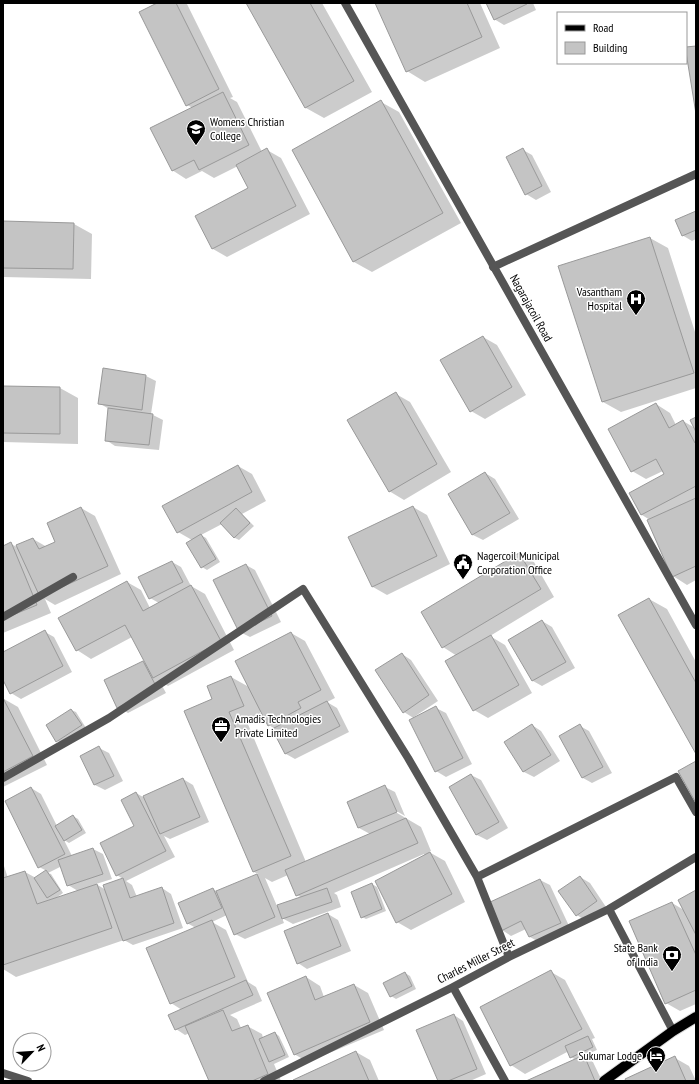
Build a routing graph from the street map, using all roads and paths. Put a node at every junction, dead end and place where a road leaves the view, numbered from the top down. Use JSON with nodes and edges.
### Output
{"nodes":[{"id":1,"x":345,"y":3,"type":"edge"},
{"id":2,"x":696,"y":174,"type":"edge"},
{"id":3,"x":494,"y":267,"type":"junction"},
{"id":4,"x":73,"y":577,"type":"dead end"},
{"id":5,"x":3,"y":617,"type":"edge"},
{"id":6,"x":696,"y":625,"type":"edge"},
{"id":7,"x":3,"y":778,"type":"edge"},
{"id":8,"x":696,"y":812,"type":"edge"},
{"id":9,"x":696,"y":857,"type":"edge"},
{"id":10,"x":477,"y":877,"type":"junction"},
{"id":11,"x":610,"y":908,"type":"junction"},
{"id":12,"x":509,"y":957,"type":"junction"},
{"id":13,"x":453,"y":987,"type":"junction"},
{"id":14,"x":696,"y":1017,"type":"edge"},
{"id":15,"x":673,"y":1031,"type":"junction"},
{"id":16,"x":3,"y":1073,"type":"edge"},
{"id":17,"x":28,"y":1081,"type":"edge"},
{"id":18,"x":264,"y":1081,"type":"edge"},
{"id":19,"x":505,"y":1081,"type":"edge"},
{"id":20,"x":604,"y":1081,"type":"edge"}],
"edges":[{"from":1,"to":3,"type":"street","name":"Nagarajacoil Road"},
{"from":2,"to":3,"type":"street"},
{"from":3,"to":6,"type":"street","name":"Nagarajacoil Road"},
{"from":4,"to":5,"type":"street"},
{"from":7,"to":10,"type":"street"},
{"from":8,"to":10,"type":"street"},
{"from":9,"to":11,"type":"street","name":"Charles Miller Street"},
{"from":10,"to":12,"type":"street"},
{"from":11,"to":12,"type":"street","name":"Charles Miller Street"},
{"from":11,"to":15,"type":"street"},
{"from":12,"to":13,"type":"street","name":"Charles Miller Street"},
{"from":13,"to":18,"type":"street","name":"Charles Miller Street"},
{"from":13,"to":19,"type":"street"},
{"from":14,"to":15,"type":"main road"},
{"from":15,"to":20,"type":"main road"},
{"from":16,"to":17,"type":"street"}]}
